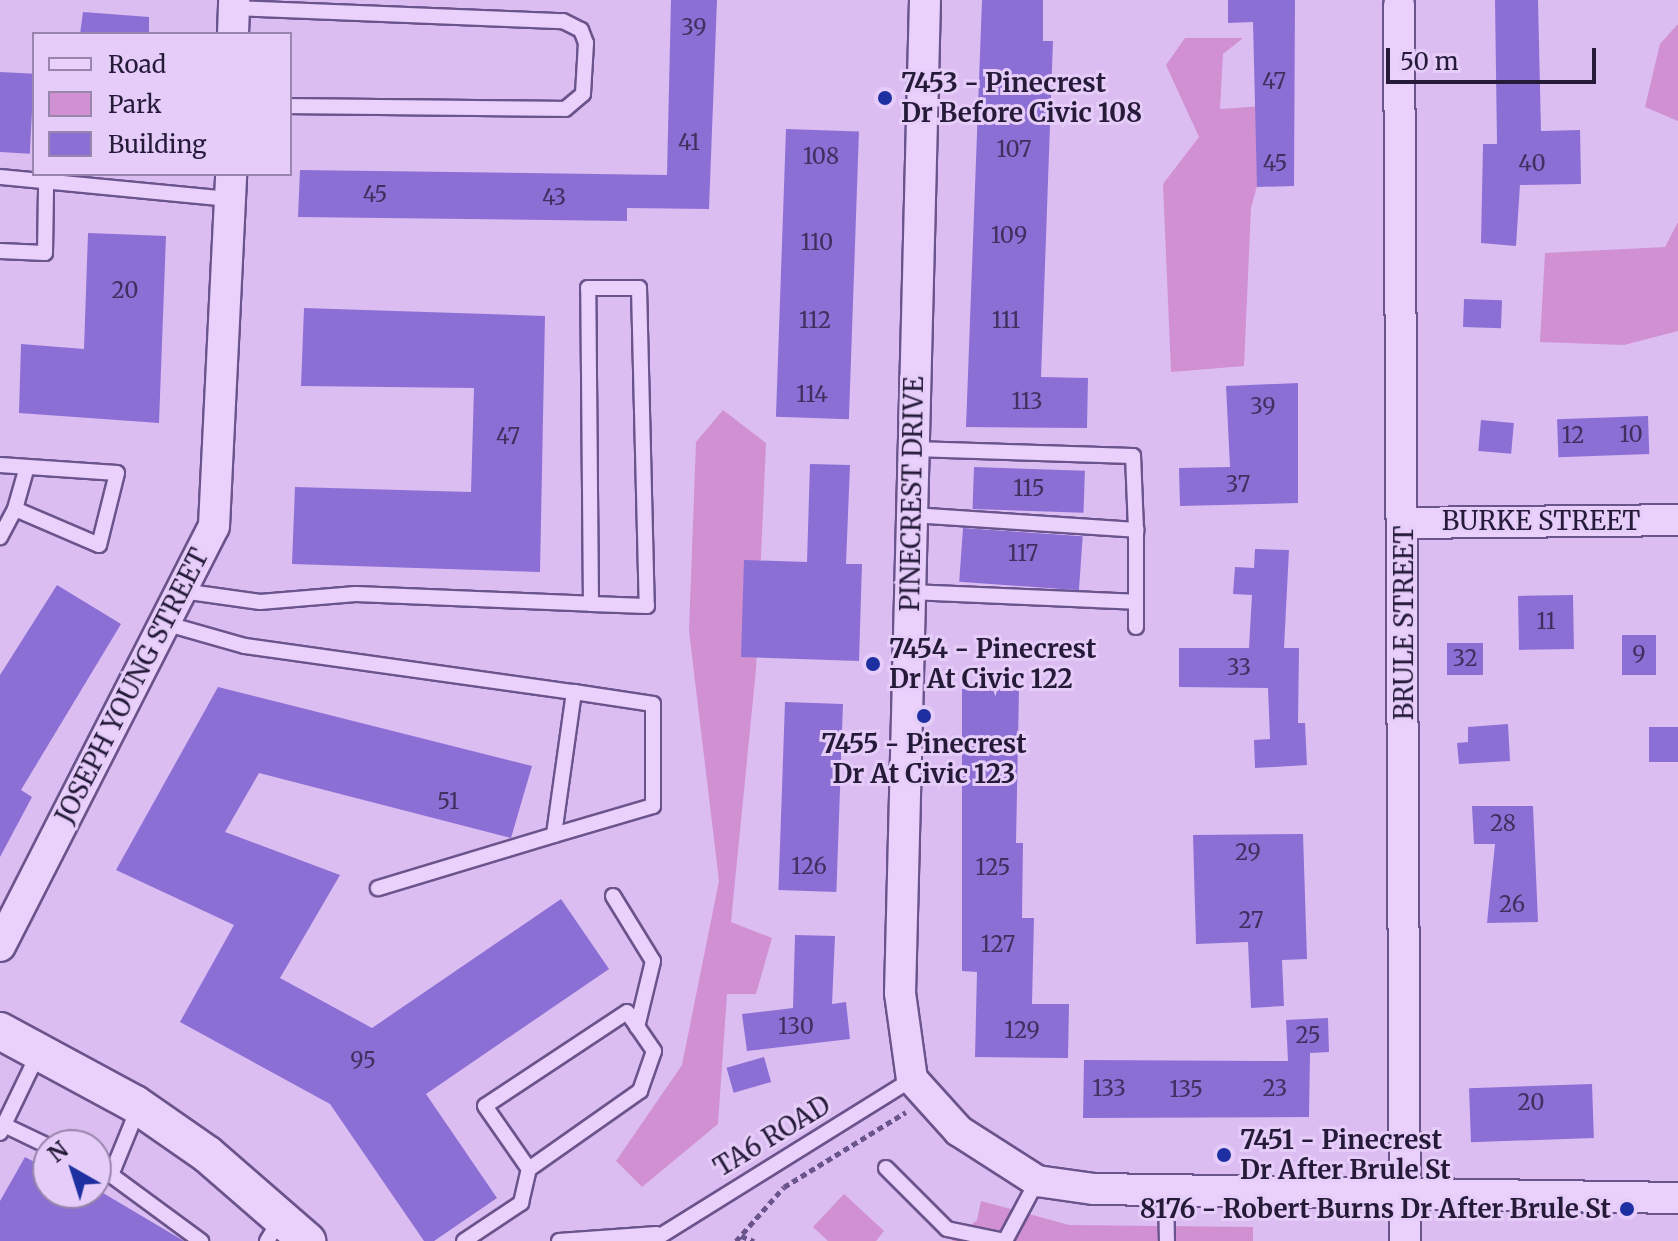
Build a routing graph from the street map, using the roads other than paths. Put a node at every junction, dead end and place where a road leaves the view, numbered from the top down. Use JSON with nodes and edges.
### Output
{"nodes":[{"id":1,"x":925,"y":0,"type":"edge"},
{"id":2,"x":1399,"y":5,"type":"dead end"},
{"id":3,"x":233,"y":14,"type":"edge"},
{"id":4,"x":292,"y":106,"type":"edge"},
{"id":5,"x":0,"y":177,"type":"edge"},
{"id":6,"x":231,"y":186,"type":"edge"},
{"id":7,"x":46,"y":187,"type":"junction"},
{"id":8,"x":0,"y":251,"type":"edge"},
{"id":9,"x":913,"y":449,"type":"junction"},
{"id":10,"x":0,"y":465,"type":"edge"},
{"id":11,"x":26,"y":470,"type":"junction"},
{"id":12,"x":15,"y":509,"type":"junction"},
{"id":13,"x":912,"y":515,"type":"junction"},
{"id":14,"x":1678,"y":520,"type":"edge"},
{"id":15,"x":1403,"y":523,"type":"junction"},
{"id":16,"x":1136,"y":530,"type":"junction"},
{"id":17,"x":0,"y":537,"type":"edge"},
{"id":18,"x":182,"y":591,"type":"junction"},
{"id":19,"x":910,"y":592,"type":"junction"},
{"id":20,"x":1136,"y":602,"type":"junction"},
{"id":21,"x":591,"y":604,"type":"junction"},
{"id":22,"x":164,"y":623,"type":"junction"},
{"id":23,"x":1136,"y":627,"type":"dead end"},
{"id":24,"x":574,"y":692,"type":"junction"},
{"id":25,"x":554,"y":835,"type":"junction"},
{"id":26,"x":378,"y":888,"type":"dead end"},
{"id":27,"x":613,"y":896,"type":"dead end"},
{"id":28,"x":0,"y":946,"type":"edge"},
{"id":29,"x":637,"y":1027,"type":"junction"},
{"id":30,"x":0,"y":1031,"type":"edge"},
{"id":31,"x":39,"y":1052,"type":"junction"},
{"id":32,"x":919,"y":1089,"type":"junction"},
{"id":33,"x":139,"y":1107,"type":"junction"},
{"id":34,"x":4,"y":1119,"type":"edge"},
{"id":35,"x":32,"y":1136,"type":"edge"},
{"id":36,"x":886,"y":1168,"type":"dead end"},
{"id":37,"x":529,"y":1169,"type":"junction"},
{"id":38,"x":112,"y":1173,"type":"edge"},
{"id":39,"x":112,"y":1176,"type":"edge"},
{"id":40,"x":1037,"y":1181,"type":"junction"},
{"id":41,"x":1166,"y":1191,"type":"junction"},
{"id":42,"x":1404,"y":1195,"type":"junction"},
{"id":43,"x":1678,"y":1198,"type":"edge"},
{"id":44,"x":285,"y":1234,"type":"edge"},
{"id":45,"x":655,"y":1237,"type":"edge"},
{"id":46,"x":958,"y":1237,"type":"edge"},
{"id":47,"x":201,"y":1241,"type":"edge"},
{"id":48,"x":464,"y":1241,"type":"edge"},
{"id":49,"x":559,"y":1241,"type":"edge"},
{"id":50,"x":1005,"y":1241,"type":"edge"},
{"id":51,"x":1167,"y":1241,"type":"edge"},
{"id":52,"x":1405,"y":1241,"type":"edge"}],
"edges":[{"from":1,"to":9,"type":"street","name":"PINECREST DRIVE"},
{"from":2,"to":15,"type":"street","name":"BRULE STREET"},
{"from":3,"to":4,"type":"lane"},
{"from":5,"to":7,"type":"lane"},
{"from":6,"to":7,"type":"lane"},
{"from":6,"to":18,"type":"street","name":"JOSEPH YOUNG STREET"},
{"from":7,"to":8,"type":"lane"},
{"from":9,"to":13,"type":"street","name":"PINECREST DRIVE"},
{"from":9,"to":16,"type":"lane"},
{"from":10,"to":11,"type":"lane"},
{"from":11,"to":12,"type":"lane"},
{"from":11,"to":12,"type":"lane"},
{"from":12,"to":17,"type":"lane"},
{"from":13,"to":16,"type":"lane"},
{"from":13,"to":19,"type":"street","name":"PINECREST DRIVE"},
{"from":14,"to":15,"type":"street","name":"BURKE STREET"},
{"from":15,"to":42,"type":"street","name":"BRULE STREET"},
{"from":16,"to":20,"type":"lane"},
{"from":18,"to":21,"type":"lane"},
{"from":18,"to":22,"type":"street","name":"JOSEPH YOUNG STREET"},
{"from":19,"to":20,"type":"lane"},
{"from":19,"to":32,"type":"street","name":"PINECREST DRIVE"},
{"from":20,"to":23,"type":"lane"},
{"from":21,"to":21,"type":"lane"},
{"from":22,"to":24,"type":"lane"},
{"from":22,"to":28,"type":"street","name":"JOSEPH YOUNG STREET"},
{"from":24,"to":25,"type":"lane"},
{"from":24,"to":25,"type":"lane"},
{"from":25,"to":26,"type":"lane"},
{"from":27,"to":29,"type":"lane"},
{"from":29,"to":37,"type":"lane"},
{"from":29,"to":37,"type":"lane"},
{"from":30,"to":31,"type":"street"},
{"from":31,"to":33,"type":"street"},
{"from":31,"to":34,"type":"lane"},
{"from":32,"to":40,"type":"street"},
{"from":32,"to":45,"type":"lane","name":"TA6 ROAD"},
{"from":33,"to":38,"type":"lane"},
{"from":33,"to":44,"type":"street"},
{"from":34,"to":35,"type":"lane"},
{"from":36,"to":46,"type":"lane"},
{"from":37,"to":48,"type":"lane"},
{"from":39,"to":47,"type":"lane"},
{"from":40,"to":41,"type":"street"},
{"from":40,"to":50,"type":"lane"},
{"from":41,"to":42,"type":"street"},
{"from":41,"to":51,"type":"lane"},
{"from":42,"to":43,"type":"street"},
{"from":42,"to":52,"type":"street","name":"BRULE STREET"},
{"from":45,"to":49,"type":"lane","name":"TA6 ROAD"},
{"from":46,"to":50,"type":"lane"}]}
